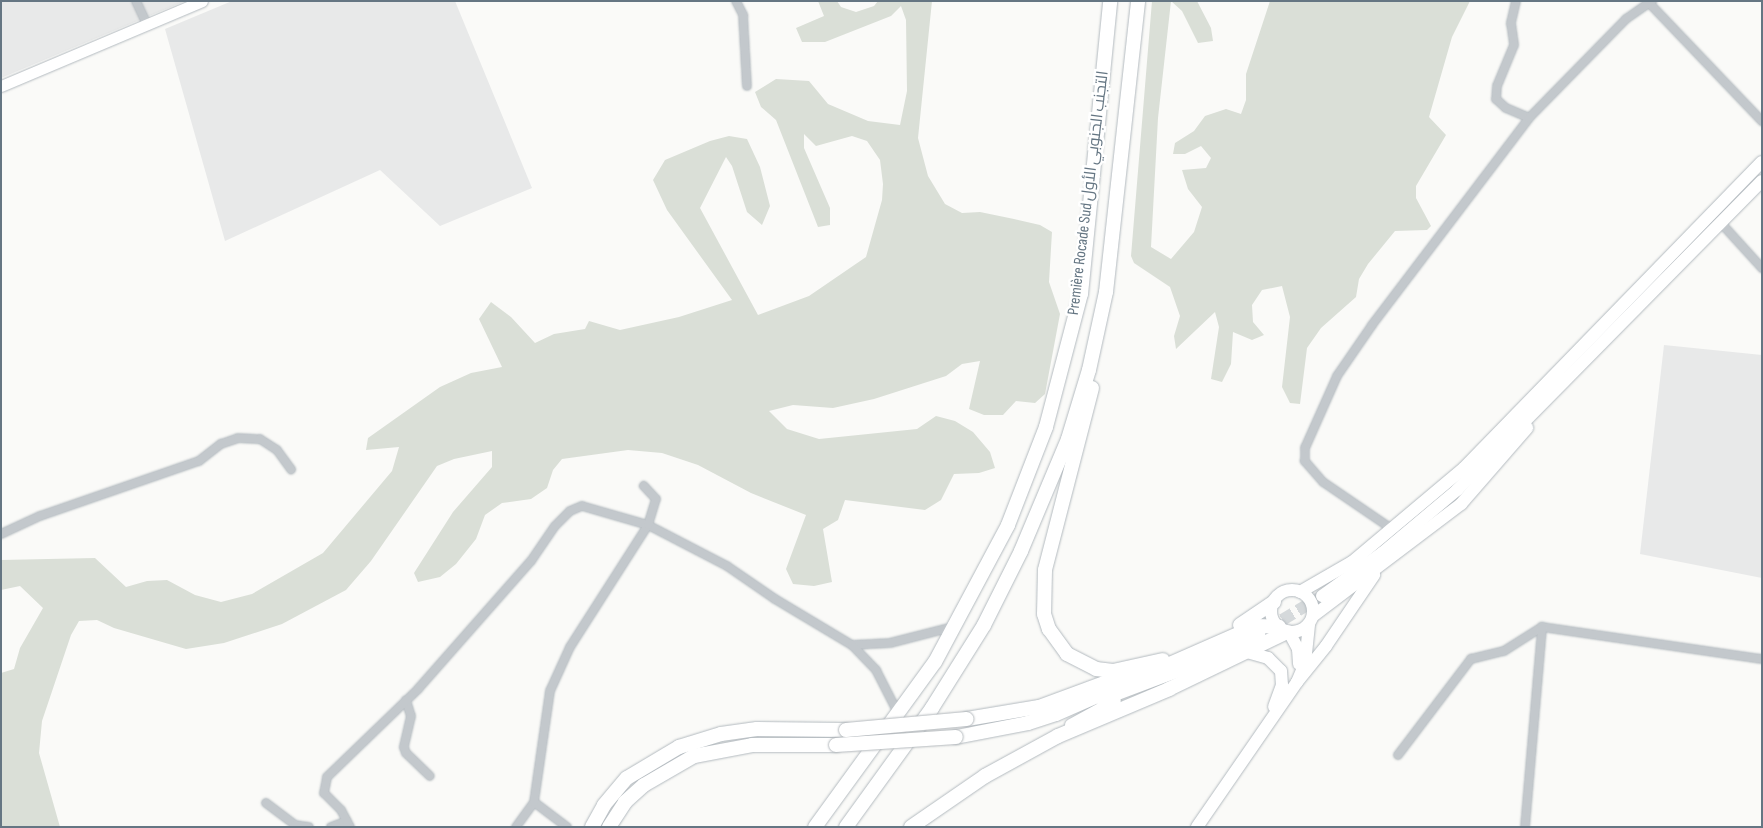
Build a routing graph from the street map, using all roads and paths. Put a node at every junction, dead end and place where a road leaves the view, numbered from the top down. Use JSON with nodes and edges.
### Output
{"nodes":[{"id":1,"x":136,"y":1,"type":"edge"},
{"id":2,"x":202,"y":1,"type":"edge"},
{"id":3,"x":736,"y":1,"type":"edge"},
{"id":4,"x":1110,"y":1,"type":"edge"},
{"id":5,"x":1138,"y":1,"type":"edge"},
{"id":6,"x":1516,"y":1,"type":"edge"},
{"id":7,"x":1651,"y":2,"type":"edge"},
{"id":8,"x":147,"y":25,"type":"junction"},
{"id":9,"x":1,"y":86,"type":"edge"},
{"id":10,"x":747,"y":86,"type":"dead end"},
{"id":11,"x":1529,"y":118,"type":"junction"},
{"id":12,"x":1762,"y":121,"type":"edge"},
{"id":13,"x":1762,"y":162,"type":"edge"},
{"id":14,"x":1762,"y":181,"type":"edge"},
{"id":15,"x":1721,"y":223,"type":"junction"},
{"id":16,"x":1762,"y":268,"type":"edge"},
{"id":17,"x":1102,"y":314,"type":"junction"},
{"id":18,"x":1551,"y":393,"type":"junction"},
{"id":19,"x":291,"y":469,"type":"dead end"},
{"id":20,"x":644,"y":486,"type":"dead end"},
{"id":21,"x":648,"y":525,"type":"junction"},
{"id":22,"x":1392,"y":529,"type":"junction"},
{"id":23,"x":1,"y":534,"type":"edge"},
{"id":24,"x":1380,"y":566,"type":"junction"},
{"id":25,"x":1300,"y":592,"type":"junction"},
{"id":26,"x":1322,"y":596,"type":"tunnel mouth"},
{"id":27,"x":1274,"y":602,"type":"junction"},
{"id":28,"x":1311,"y":620,"type":"junction"},
{"id":29,"x":955,"y":626,"type":"junction"},
{"id":30,"x":1542,"y":627,"type":"junction"},
{"id":31,"x":1285,"y":630,"type":"junction"},
{"id":32,"x":1259,"y":634,"type":"tunnel mouth"},
{"id":33,"x":852,"y":645,"type":"junction"},
{"id":34,"x":1247,"y":652,"type":"junction"},
{"id":35,"x":1762,"y":659,"type":"edge"},
{"id":36,"x":1163,"y":660,"type":"junction"},
{"id":37,"x":1154,"y":682,"type":"junction"},
{"id":38,"x":1297,"y":682,"type":"junction"},
{"id":39,"x":406,"y":700,"type":"junction"},
{"id":40,"x":1273,"y":709,"type":"junction"},
{"id":41,"x":899,"y":715,"type":"junction"},
{"id":42,"x":1028,"y":723,"type":"junction"},
{"id":43,"x":1398,"y":755,"type":"dead end"},
{"id":44,"x":1238,"y":764,"type":"junction"},
{"id":45,"x":430,"y":776,"type":"dead end"},
{"id":46,"x":985,"y":776,"type":"junction"},
{"id":47,"x":853,"y":777,"type":"junction"},
{"id":48,"x":534,"y":802,"type":"junction"},
{"id":49,"x":266,"y":803,"type":"dead end"},
{"id":50,"x":348,"y":824,"type":"edge"},
{"id":51,"x":309,"y":827,"type":"edge"},
{"id":52,"x":331,"y":827,"type":"edge"},
{"id":53,"x":516,"y":827,"type":"edge"},
{"id":54,"x":566,"y":827,"type":"edge"},
{"id":55,"x":592,"y":827,"type":"edge"},
{"id":56,"x":609,"y":827,"type":"edge"},
{"id":57,"x":811,"y":827,"type":"edge"},
{"id":58,"x":815,"y":827,"type":"edge"},
{"id":59,"x":846,"y":827,"type":"edge"},
{"id":60,"x":911,"y":827,"type":"edge"},
{"id":61,"x":1197,"y":827,"type":"edge"},
{"id":62,"x":1525,"y":827,"type":"edge"}],
"edges":[{"from":1,"to":8,"type":"street"},
{"from":2,"to":8,"type":"main road"},
{"from":3,"to":10,"type":"street"},
{"from":4,"to":29,"type":"highway","name":"Première Rocade Sud التجنب الجنوبي الأول"},
{"from":5,"to":17,"type":"highway","name":"Première Rocade Sud التجنب الجنوبي الأول"},
{"from":6,"to":11,"type":"street"},
{"from":7,"to":11,"type":"street"},
{"from":7,"to":12,"type":"street"},
{"from":8,"to":9,"type":"main road"},
{"from":11,"to":22,"type":"street"},
{"from":13,"to":22,"type":"main road"},
{"from":14,"to":15,"type":"main road"},
{"from":15,"to":16,"type":"street"},
{"from":15,"to":18,"type":"main road"},
{"from":17,"to":36,"type":"highway"},
{"from":17,"to":59,"type":"highway","name":"Première Rocade Sud التجنب الجنوبي الأول"},
{"from":18,"to":24,"type":"main road"},
{"from":18,"to":26,"type":"main road"},
{"from":19,"to":23,"type":"street"},
{"from":20,"to":21,"type":"street"},
{"from":21,"to":33,"type":"street"},
{"from":21,"to":39,"type":"street"},
{"from":21,"to":48,"type":"street"},
{"from":22,"to":25,"type":"main road"},
{"from":24,"to":28,"type":"main road"},
{"from":24,"to":38,"type":"main road"},
{"from":25,"to":27,"type":"main road"},
{"from":25,"to":28,"type":"main road"},
{"from":27,"to":31,"type":"main road"},
{"from":27,"to":36,"type":"highway"},
{"from":28,"to":31,"type":"main road"},
{"from":28,"to":38,"type":"main road"},
{"from":29,"to":33,"type":"street"},
{"from":29,"to":41,"type":"highway","name":"Première Rocade Sud التجنب الجنوبي الأول"},
{"from":30,"to":35,"type":"street"},
{"from":30,"to":43,"type":"street"},
{"from":30,"to":62,"type":"street"},
{"from":31,"to":34,"type":"highway"},
{"from":31,"to":40,"type":"main road"},
{"from":31,"to":42,"type":"highway"},
{"from":32,"to":37,"type":"main road"},
{"from":33,"to":41,"type":"street"},
{"from":34,"to":40,"type":"main road"},
{"from":34,"to":46,"type":"highway"},
{"from":36,"to":55,"type":"highway","bridge":true},
{"from":37,"to":42,"type":"main road"},
{"from":37,"to":46,"type":"main road"},
{"from":38,"to":44,"type":"main road"},
{"from":39,"to":45,"type":"street"},
{"from":39,"to":50,"type":"street"},
{"from":40,"to":44,"type":"main road"},
{"from":41,"to":47,"type":"highway","name":"Première Rocade Sud التجنب الجنوبي الأول"},
{"from":42,"to":56,"type":"highway","bridge":true},
{"from":44,"to":61,"type":"main road"},
{"from":46,"to":60,"type":"highway"},
{"from":47,"to":57,"type":"highway"},
{"from":47,"to":58,"type":"highway","name":"Première Rocade Sud التجنب الجنوبي الأول"},
{"from":48,"to":53,"type":"street"},
{"from":48,"to":54,"type":"street"},
{"from":49,"to":51,"type":"street"},
{"from":50,"to":52,"type":"street"}]}
